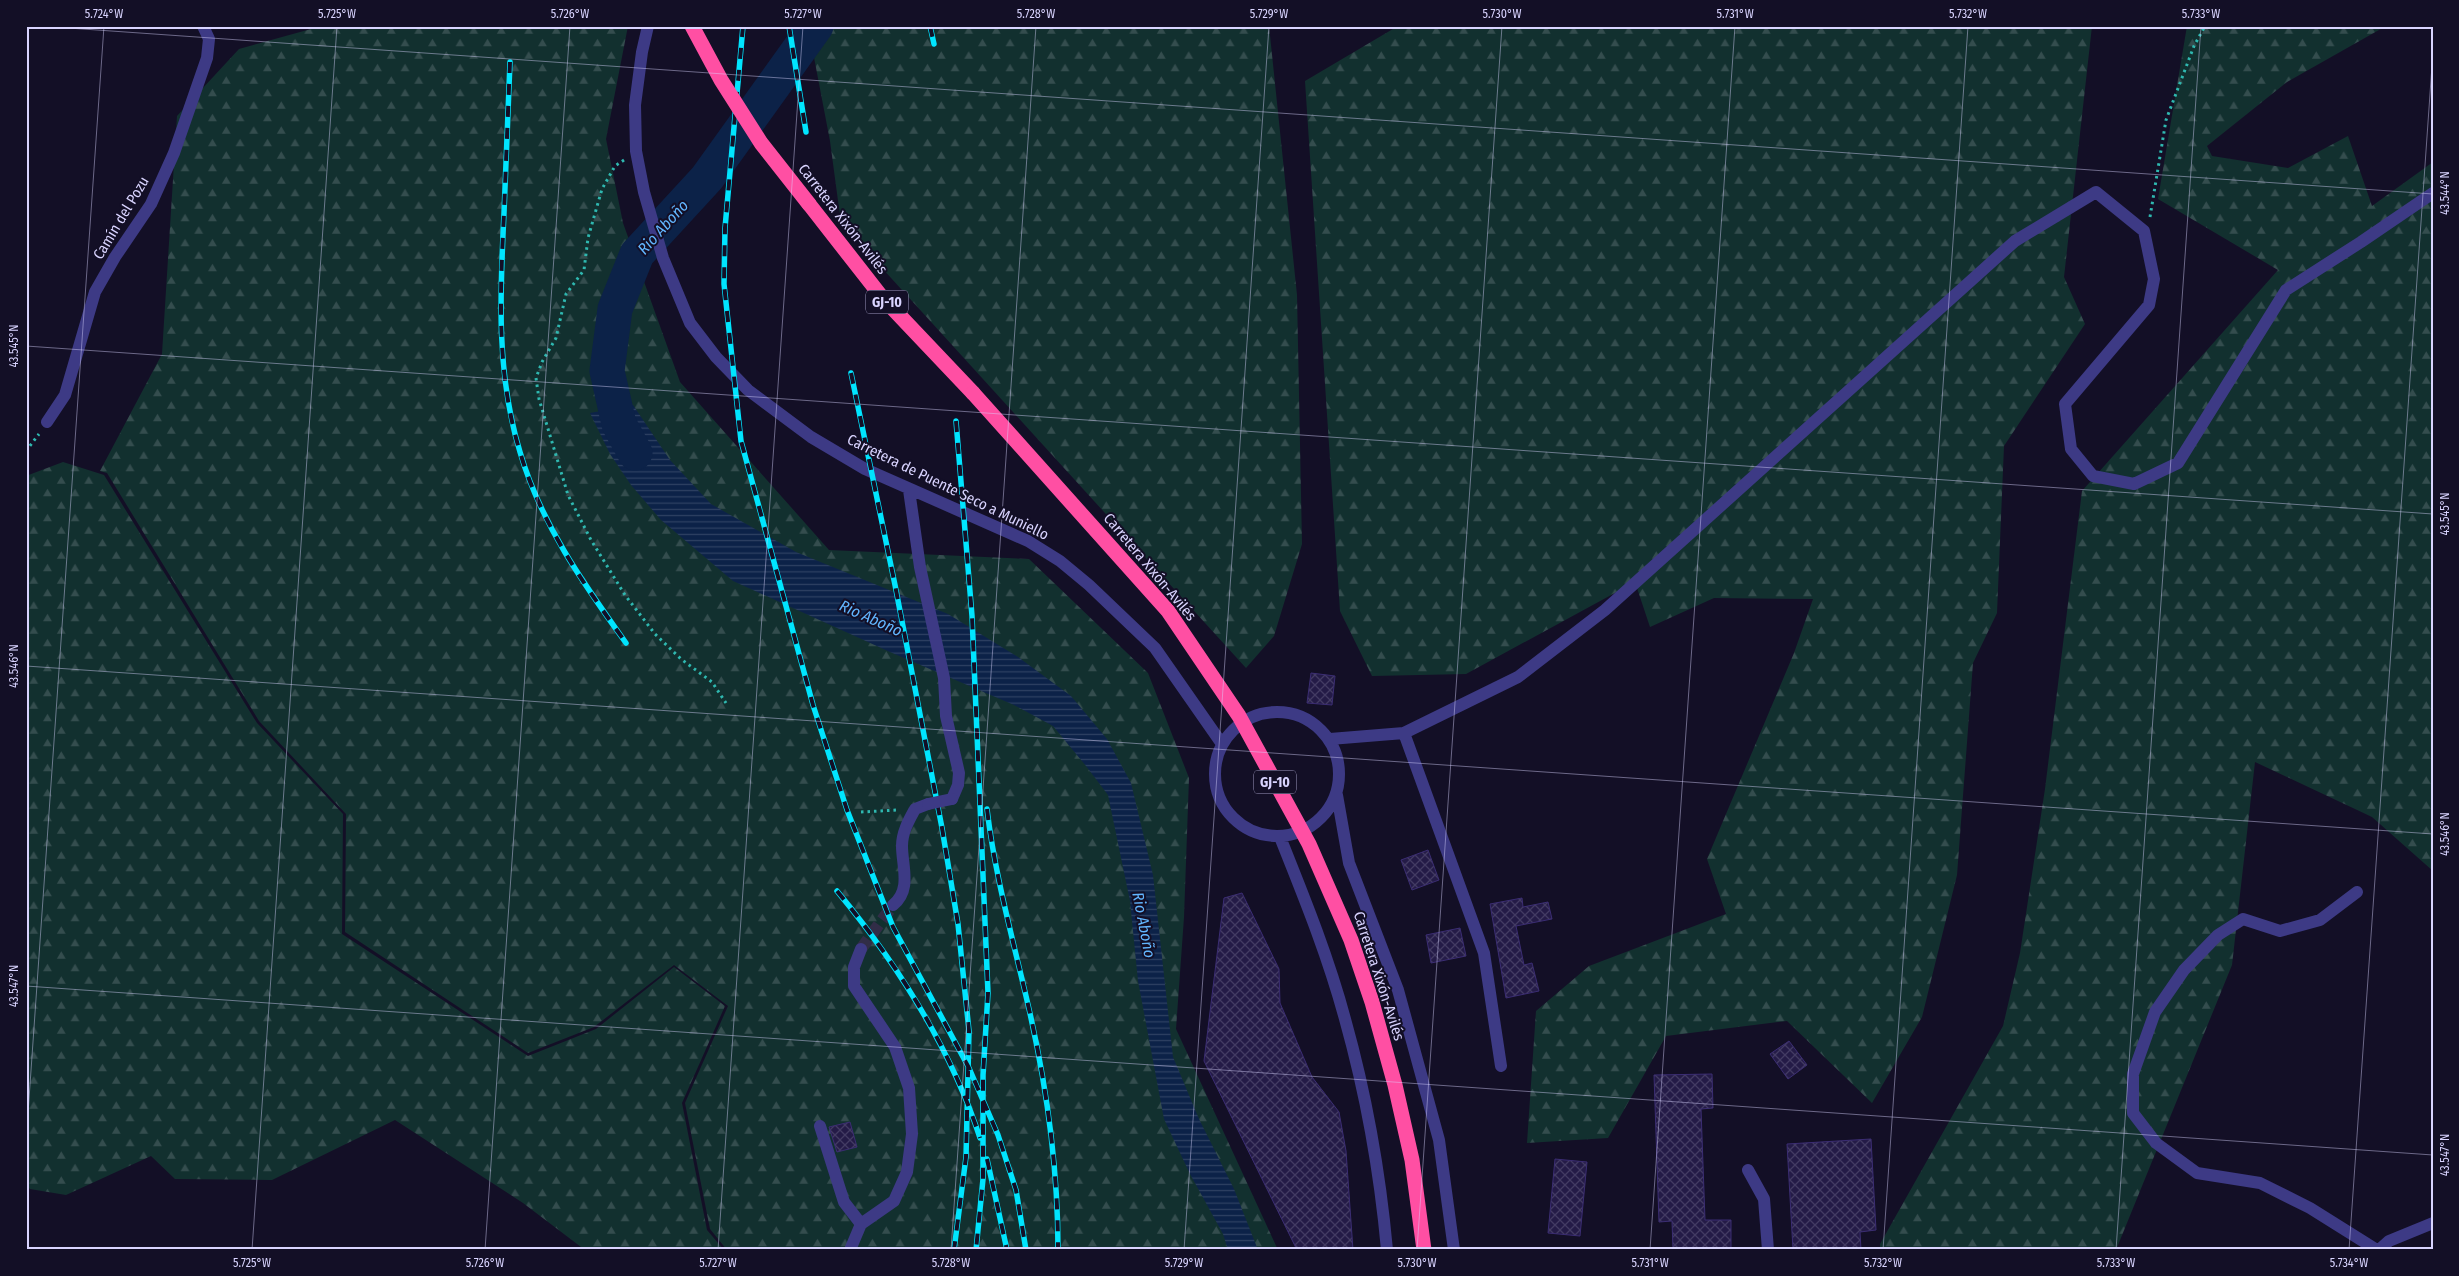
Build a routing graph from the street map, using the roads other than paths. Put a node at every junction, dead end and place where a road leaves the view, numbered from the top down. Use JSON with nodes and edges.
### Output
{"nodes":[{"id":1,"x":203,"y":26,"type":"edge"},
{"id":2,"x":648,"y":26,"type":"edge"},
{"id":3,"x":692,"y":26,"type":"edge"},
{"id":4,"x":2433,"y":193,"type":"edge"},
{"id":5,"x":47,"y":422,"type":"road end"},
{"id":6,"x":909,"y":490,"type":"junction"},
{"id":7,"x":1404,"y":734,"type":"junction"},
{"id":8,"x":1330,"y":739,"type":"junction"},
{"id":9,"x":1222,"y":744,"type":"junction"},
{"id":10,"x":1337,"y":795,"type":"junction"},
{"id":11,"x":1280,"y":837,"type":"junction"},
{"id":12,"x":2358,"y":892,"type":"dead end"},
{"id":13,"x":893,"y":905,"type":"tunnel mouth"},
{"id":14,"x":861,"y":949,"type":"tunnel mouth"},
{"id":15,"x":1502,"y":1066,"type":"dead end"},
{"id":16,"x":820,"y":1126,"type":"dead end"},
{"id":17,"x":1748,"y":1170,"type":"dead end"},
{"id":18,"x":2433,"y":1223,"type":"edge"},
{"id":19,"x":861,"y":1224,"type":"junction"},
{"id":20,"x":850,"y":1250,"type":"edge"},
{"id":21,"x":1387,"y":1250,"type":"edge"},
{"id":22,"x":1424,"y":1250,"type":"edge"},
{"id":23,"x":1454,"y":1250,"type":"edge"},
{"id":24,"x":1768,"y":1250,"type":"edge"},
{"id":25,"x":2378,"y":1250,"type":"edge"}],
"edges":[{"from":1,"to":5,"type":"street","name":"Camín del Pozu"},
{"from":2,"to":6,"type":"street","name":"Carretera de Puente Seco a Muniello"},
{"from":3,"to":22,"type":"highway","name":"Carretera Xixón-Avilés","number":"GJ-10","bridge":true},
{"from":4,"to":7,"type":"street"},
{"from":6,"to":9,"type":"street","name":"Carretera de Puente Seco a Muniello"},
{"from":6,"to":13,"type":"street","bridge":true},
{"from":7,"to":8,"type":"street"},
{"from":7,"to":15,"type":"street"},
{"from":8,"to":9,"type":"street"},
{"from":8,"to":10,"type":"street"},
{"from":9,"to":11,"type":"street"},
{"from":10,"to":11,"type":"street"},
{"from":10,"to":23,"type":"street"},
{"from":11,"to":21,"type":"street"},
{"from":12,"to":25,"type":"street"},
{"from":14,"to":19,"type":"street"},
{"from":16,"to":19,"type":"street"},
{"from":17,"to":24,"type":"street"},
{"from":18,"to":25,"type":"street"},
{"from":19,"to":20,"type":"street"}]}
